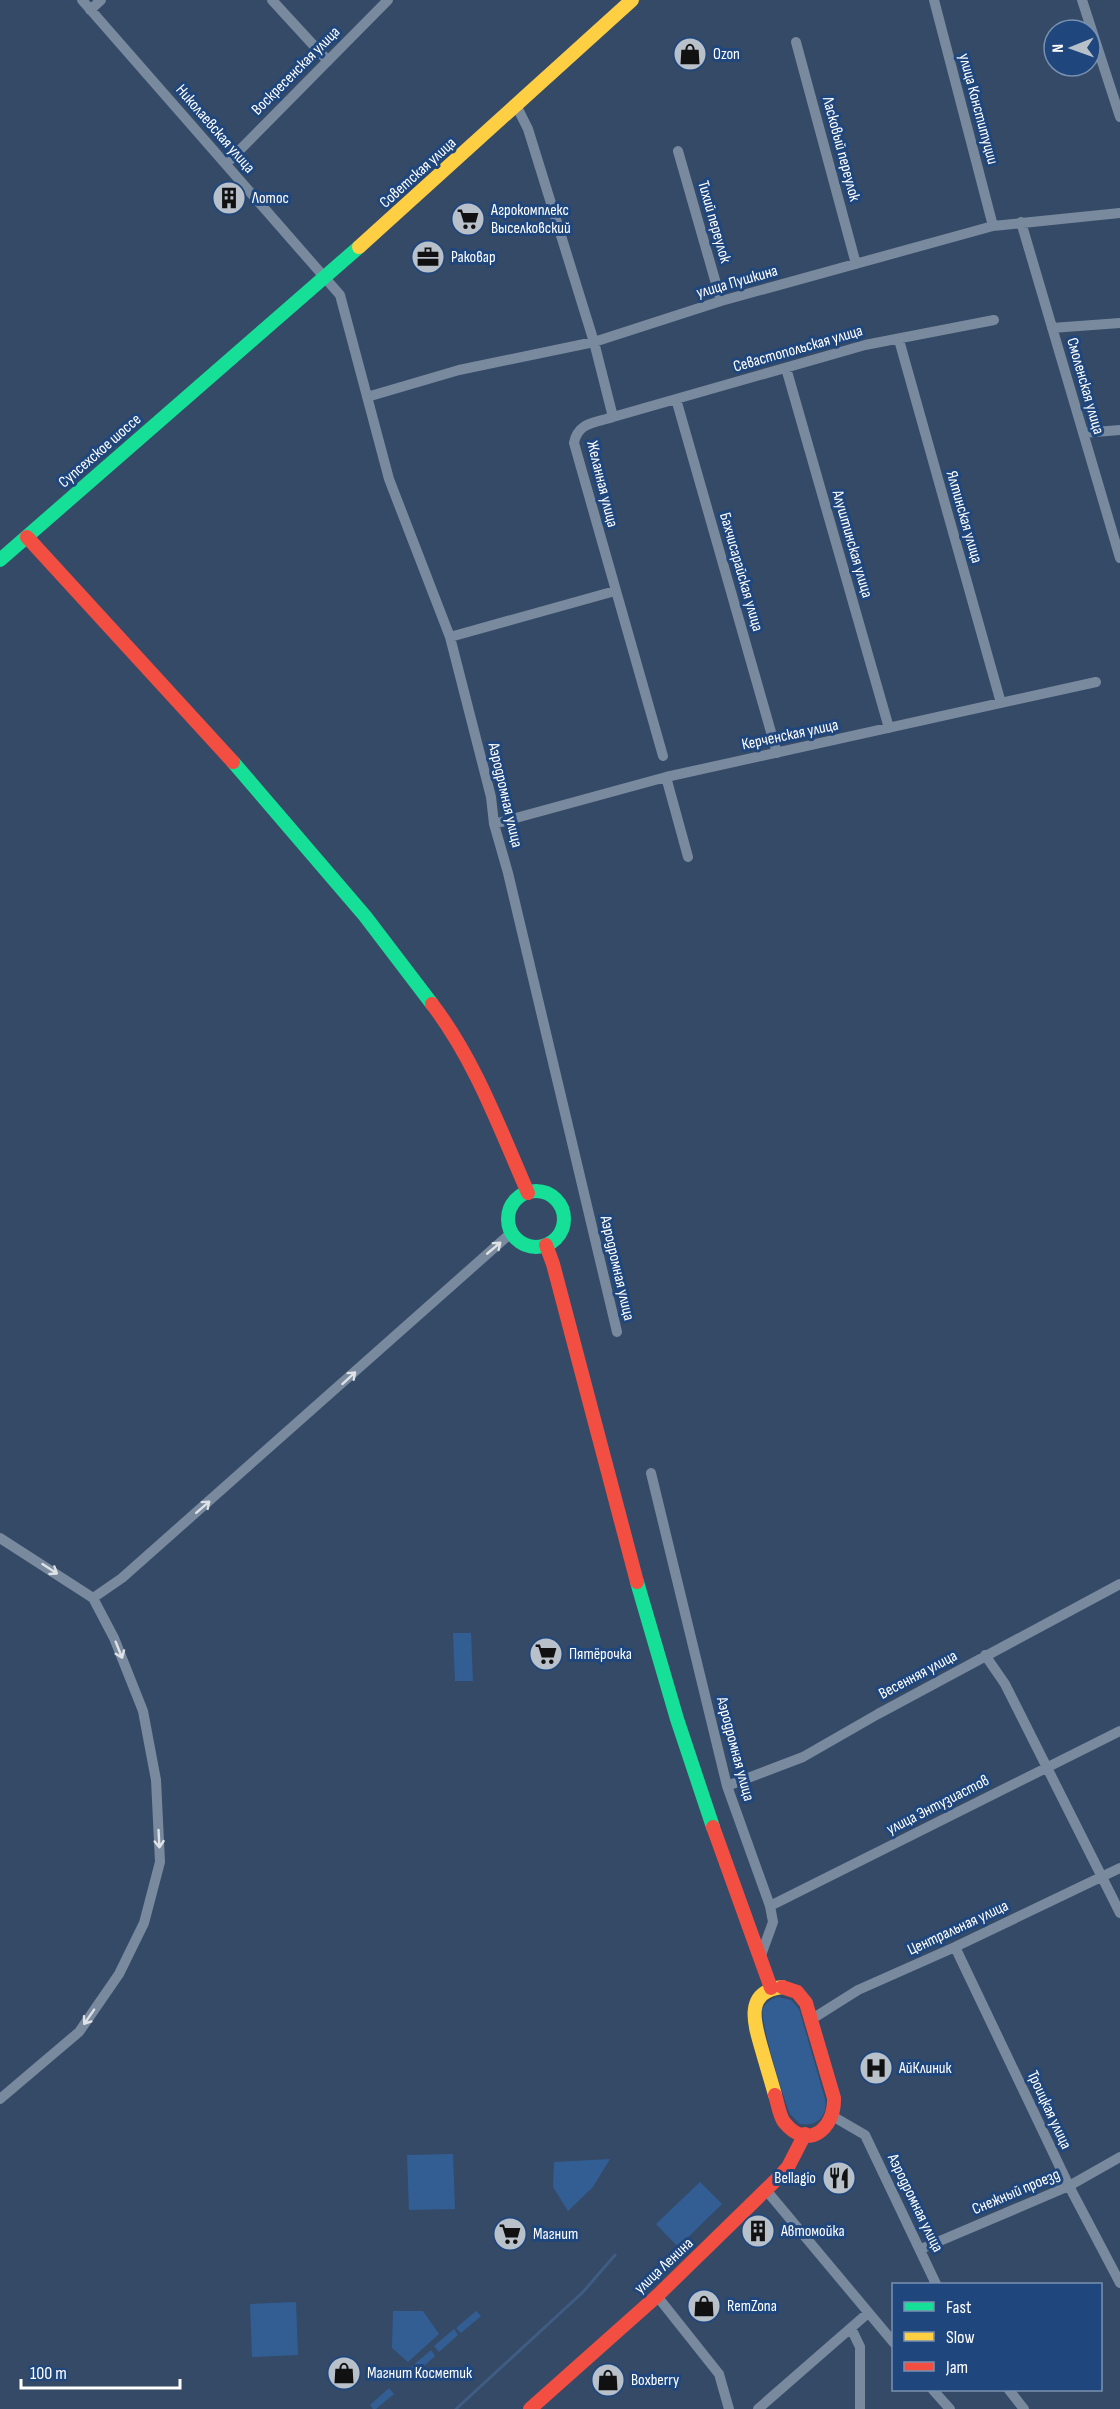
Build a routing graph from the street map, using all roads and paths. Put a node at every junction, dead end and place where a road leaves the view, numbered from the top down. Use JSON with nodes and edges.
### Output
{"nodes":[{"id":1,"x":82,"y":0,"type":"edge"},
{"id":2,"x":101,"y":0,"type":"edge"},
{"id":3,"x":272,"y":0,"type":"edge"},
{"id":4,"x":388,"y":0,"type":"edge"},
{"id":5,"x":632,"y":0,"type":"edge"},
{"id":6,"x":934,"y":0,"type":"edge"},
{"id":7,"x":1082,"y":0,"type":"edge"},
{"id":8,"x":90,"y":10,"type":"junction"},
{"id":9,"x":796,"y":42,"type":"dead end"},
{"id":10,"x":328,"y":61,"type":"junction"},
{"id":11,"x":517,"y":107,"type":"junction"},
{"id":12,"x":1120,"y":117,"type":"edge"},
{"id":13,"x":678,"y":151,"type":"dead end"},
{"id":14,"x":226,"y":164,"type":"junction"},
{"id":15,"x":1120,"y":213,"type":"edge"},
{"id":16,"x":1021,"y":222,"type":"junction"},
{"id":17,"x":993,"y":226,"type":"junction"},
{"id":18,"x":856,"y":264,"type":"junction"},
{"id":19,"x":326,"y":277,"type":"junction"},
{"id":20,"x":721,"y":301,"type":"junction"},
{"id":21,"x":994,"y":320,"type":"dead end"},
{"id":22,"x":1120,"y":323,"type":"edge"},
{"id":23,"x":1052,"y":328,"type":"junction"},
{"id":24,"x":899,"y":340,"type":"junction"},
{"id":25,"x":594,"y":342,"type":"junction"},
{"id":26,"x":221,"y":368,"type":"joint"},
{"id":27,"x":786,"y":368,"type":"junction"},
{"id":28,"x":367,"y":397,"type":"junction"},
{"id":29,"x":675,"y":399,"type":"junction"},
{"id":30,"x":613,"y":417,"type":"junction"},
{"id":31,"x":1120,"y":430,"type":"edge"},
{"id":32,"x":1083,"y":434,"type":"junction"},
{"id":33,"x":27,"y":537,"type":"junction"},
{"id":34,"x":1120,"y":555,"type":"edge"},
{"id":35,"x":0,"y":560,"type":"edge"},
{"id":36,"x":615,"y":591,"type":"junction"},
{"id":37,"x":450,"y":637,"type":"junction"},
{"id":38,"x":1095,"y":682,"type":"dead end"},
{"id":39,"x":1001,"y":703,"type":"junction"},
{"id":40,"x":889,"y":728,"type":"junction"},
{"id":41,"x":777,"y":753,"type":"junction"},
{"id":42,"x":663,"y":756,"type":"dead end"},
{"id":43,"x":666,"y":777,"type":"junction"},
{"id":44,"x":494,"y":824,"type":"junction"},
{"id":45,"x":688,"y":857,"type":"dead end"},
{"id":46,"x":528,"y":1193,"type":"junction"},
{"id":47,"x":512,"y":1233,"type":"junction"},
{"id":48,"x":546,"y":1245,"type":"junction"},
{"id":49,"x":617,"y":1332,"type":"dead end"},
{"id":50,"x":651,"y":1473,"type":"dead end"},
{"id":51,"x":0,"y":1538,"type":"edge"},
{"id":52,"x":1120,"y":1584,"type":"edge"},
{"id":53,"x":93,"y":1598,"type":"junction"},
{"id":54,"x":986,"y":1656,"type":"junction"},
{"id":55,"x":1120,"y":1731,"type":"edge"},
{"id":56,"x":1048,"y":1767,"type":"junction"},
{"id":57,"x":727,"y":1786,"type":"junction"},
{"id":58,"x":1120,"y":1868,"type":"edge"},
{"id":59,"x":1103,"y":1877,"type":"junction"},
{"id":60,"x":770,"y":1906,"type":"junction"},
{"id":61,"x":1120,"y":1913,"type":"edge"},
{"id":62,"x":955,"y":1947,"type":"junction"},
{"id":63,"x":760,"y":1958,"type":"junction"},
{"id":64,"x":771,"y":1988,"type":"junction"},
{"id":65,"x":812,"y":2019,"type":"junction"},
{"id":66,"x":0,"y":2099,"type":"edge"},
{"id":67,"x":834,"y":2117,"type":"junction"},
{"id":68,"x":805,"y":2134,"type":"junction"},
{"id":69,"x":1120,"y":2157,"type":"edge"},
{"id":70,"x":1069,"y":2186,"type":"junction"},
{"id":71,"x":766,"y":2190,"type":"junction"},
{"id":72,"x":921,"y":2249,"type":"junction"},
{"id":73,"x":936,"y":2283,"type":"edge"},
{"id":74,"x":1120,"y":2283,"type":"edge"},
{"id":75,"x":657,"y":2296,"type":"junction"},
{"id":76,"x":868,"y":2313,"type":"junction"},
{"id":77,"x":851,"y":2328,"type":"junction"},
{"id":78,"x":892,"y":2341,"type":"edge"},
{"id":79,"x":934,"y":2391,"type":"edge"},
{"id":80,"x":1010,"y":2391,"type":"edge"},
{"id":81,"x":530,"y":2409,"type":"edge"},
{"id":82,"x":729,"y":2409,"type":"edge"},
{"id":83,"x":758,"y":2409,"type":"edge"},
{"id":84,"x":860,"y":2409,"type":"edge"},
{"id":85,"x":950,"y":2409,"type":"edge"},
{"id":86,"x":1024,"y":2409,"type":"edge"}],
"edges":[{"from":1,"to":8,"type":"street","name":"Николаевская улица"},
{"from":2,"to":8,"type":"street"},
{"from":3,"to":10,"type":"street"},
{"from":4,"to":10,"type":"street","name":"Воскресенская улица"},
{"from":5,"to":11,"type":"street","name":"Советская улица"},
{"from":6,"to":17,"type":"street","name":"улица Конституции"},
{"from":7,"to":12,"type":"street"},
{"from":8,"to":14,"type":"street","name":"Николаевская улица"},
{"from":9,"to":18,"type":"street","name":"Ласковый переулок"},
{"from":10,"to":14,"type":"street","name":"Воскресенская улица"},
{"from":11,"to":19,"type":"street","name":"Советская улица"},
{"from":11,"to":25,"type":"street","name":"Желанная улица"},
{"from":13,"to":20,"type":"street","name":"Тихий переулок"},
{"from":14,"to":19,"type":"street","name":"Николаевская улица"},
{"from":15,"to":16,"type":"street","name":"улица Пушкина"},
{"from":16,"to":17,"type":"street","name":"улица Пушкина"},
{"from":16,"to":23,"type":"street","name":"Смоленская улица"},
{"from":17,"to":18,"type":"street","name":"улица Пушкина"},
{"from":18,"to":20,"type":"street","name":"улица Пушкина"},
{"from":19,"to":26,"type":"street","name":"Советская улица"},
{"from":19,"to":28,"type":"street","name":"Аэродромная улица"},
{"from":20,"to":25,"type":"street","name":"улица Пушкина"},
{"from":21,"to":24,"type":"street","name":"Севастопольская улица"},
{"from":22,"to":23,"type":"street"},
{"from":23,"to":32,"type":"street","name":"Смоленская улица"},
{"from":24,"to":27,"type":"street","name":"Севастопольская улица"},
{"from":24,"to":39,"type":"street","name":"Ялтинская улица"},
{"from":25,"to":28,"type":"street","name":"улица Пушкина"},
{"from":25,"to":30,"type":"street","name":"Желанная улица"},
{"from":26,"to":33,"type":"street","name":"Супсехское шоссе"},
{"from":27,"to":29,"type":"street","name":"Севастопольская улица"},
{"from":27,"to":40,"type":"street","name":"Алуштинская улица"},
{"from":28,"to":37,"type":"street","name":"Аэродромная улица"},
{"from":29,"to":30,"type":"street","name":"Севастопольская улица"},
{"from":29,"to":41,"type":"street","name":"Бахчисарайская улица"},
{"from":30,"to":36,"type":"street","name":"Желанная улица"},
{"from":31,"to":32,"type":"street"},
{"from":32,"to":34,"type":"street","name":"Смоленская улица"},
{"from":33,"to":35,"type":"street","name":"Супсехское шоссе"},
{"from":33,"to":46,"type":"street"},
{"from":36,"to":37,"type":"street"},
{"from":36,"to":42,"type":"street","name":"Желанная улица"},
{"from":37,"to":44,"type":"street","name":"Аэродромная улица"},
{"from":38,"to":39,"type":"street","name":"Керченская улица"},
{"from":39,"to":40,"type":"street","name":"Керченская улица"},
{"from":40,"to":41,"type":"street","name":"Керченская улица"},
{"from":41,"to":43,"type":"street","name":"Керченская улица"},
{"from":43,"to":44,"type":"street","name":"Керченская улица"},
{"from":43,"to":45,"type":"street"},
{"from":44,"to":49,"type":"street","name":"Аэродромная улица"},
{"from":46,"to":47,"type":"street"},
{"from":46,"to":48,"type":"street"},
{"from":47,"to":48,"type":"street"},
{"from":53,"to":47,"type":"street","one_way":true},
{"from":48,"to":63,"type":"street"},
{"from":50,"to":57,"type":"street","name":"Аэродромная улица"},
{"from":51,"to":53,"type":"street","one_way":true},
{"from":52,"to":54,"type":"street","name":"Весенняя улица"},
{"from":53,"to":66,"type":"street","one_way":true},
{"from":54,"to":56,"type":"street"},
{"from":54,"to":57,"type":"street","name":"Весенняя улица"},
{"from":55,"to":56,"type":"street","name":"улица Энтузиастов"},
{"from":56,"to":59,"type":"street"},
{"from":56,"to":60,"type":"street","name":"улица Энтузиастов"},
{"from":57,"to":60,"type":"street","name":"Аэродромная улица"},
{"from":58,"to":59,"type":"street","name":"Центральная улица"},
{"from":59,"to":61,"type":"street"},
{"from":59,"to":62,"type":"street","name":"Центральная улица"},
{"from":60,"to":63,"type":"street","name":"Аэродромная улица"},
{"from":62,"to":65,"type":"street","name":"Центральная улица"},
{"from":62,"to":70,"type":"street","name":"Троицкая улица"},
{"from":63,"to":64,"type":"street"},
{"from":64,"to":65,"type":"street"},
{"from":64,"to":68,"type":"street"},
{"from":65,"to":67,"type":"street"},
{"from":67,"to":68,"type":"street"},
{"from":67,"to":72,"type":"street","name":"Аэродромная улица"},
{"from":68,"to":71,"type":"street","name":"улица Ленина"},
{"from":69,"to":70,"type":"street","name":"Снежный проезд"},
{"from":70,"to":72,"type":"street","name":"Снежный проезд"},
{"from":70,"to":74,"type":"street","name":"Троицкая улица"},
{"from":71,"to":75,"type":"street","name":"улица Ленина"},
{"from":71,"to":76,"type":"street"},
{"from":72,"to":73,"type":"street","name":"Аэродромная улица"},
{"from":75,"to":81,"type":"street","name":"улица Ленина"},
{"from":75,"to":82,"type":"street"},
{"from":76,"to":77,"type":"street"},
{"from":76,"to":78,"type":"street"},
{"from":77,"to":83,"type":"street"},
{"from":77,"to":84,"type":"street"},
{"from":79,"to":85,"type":"street"},
{"from":80,"to":86,"type":"street"}]}
